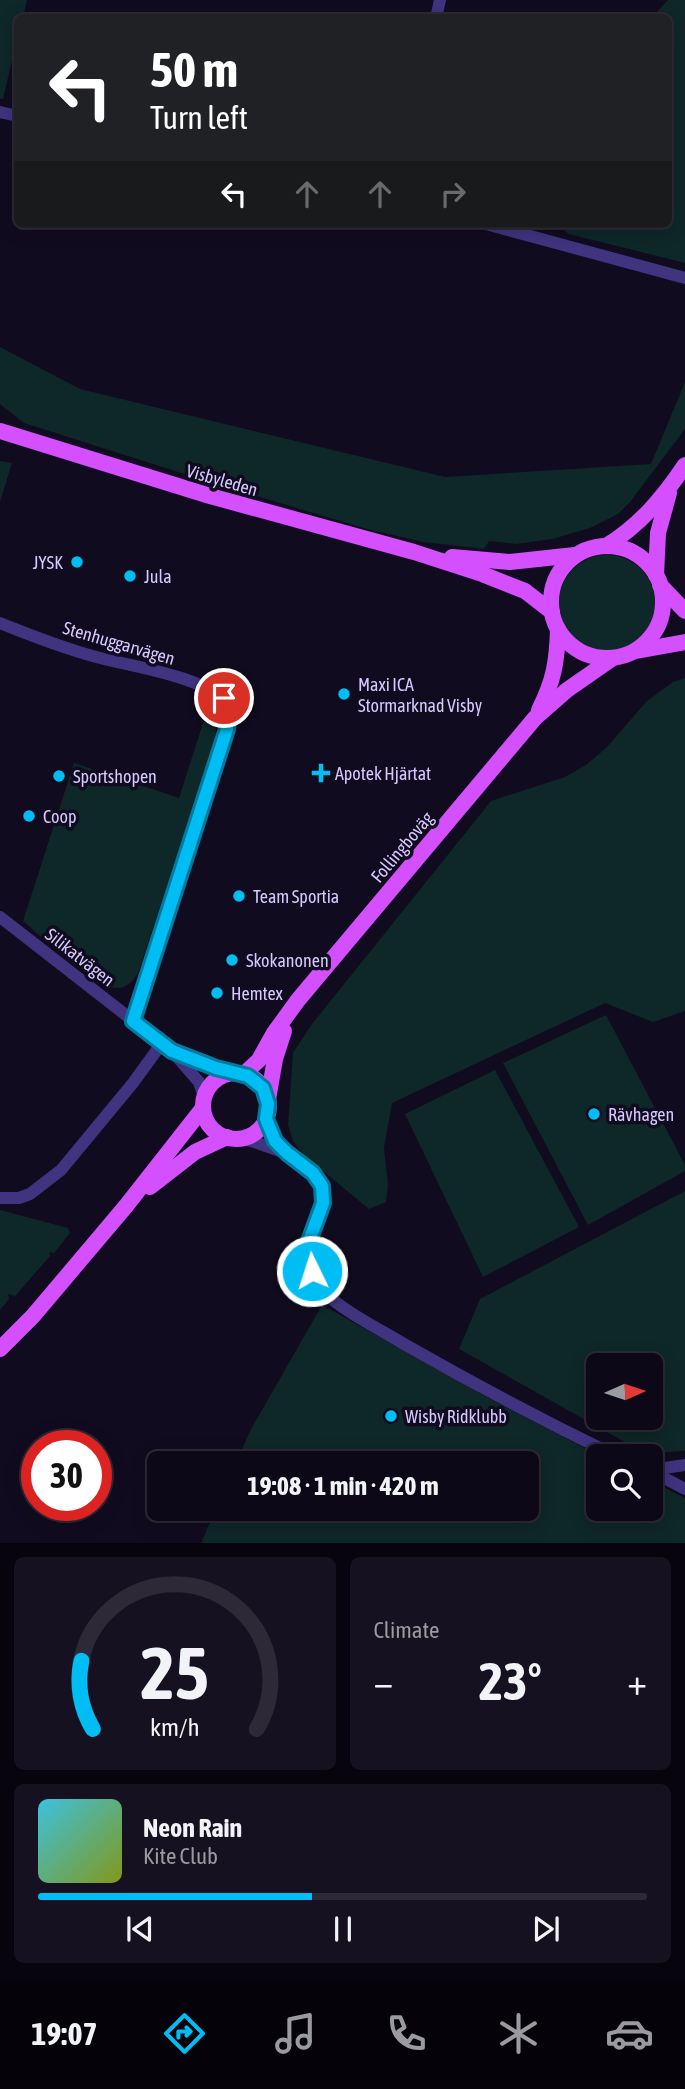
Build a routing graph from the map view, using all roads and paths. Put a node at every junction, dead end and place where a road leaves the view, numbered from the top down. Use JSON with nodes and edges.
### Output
{"nodes":[{"id":1,"x":501,"y":228,"type":"edge"},
{"id":2,"x":685,"y":278,"type":"edge"},
{"id":3,"x":0,"y":433,"type":"edge"},
{"id":4,"x":685,"y":465,"type":"edge"},
{"id":5,"x":672,"y":484,"type":"junction"},
{"id":6,"x":606,"y":547,"type":"junction"},
{"id":7,"x":414,"y":552,"type":"junction"},
{"id":8,"x":578,"y":555,"type":"junction"},
{"id":9,"x":658,"y":580,"type":"junction"},
{"id":10,"x":685,"y":611,"type":"edge"},
{"id":11,"x":552,"y":612,"type":"junction"},
{"id":12,"x":0,"y":624,"type":"edge"},
{"id":13,"x":558,"y":629,"type":"junction"},
{"id":14,"x":685,"y":642,"type":"edge"},
{"id":15,"x":634,"y":652,"type":"junction"},
{"id":16,"x":613,"y":658,"type":"junction"},
{"id":17,"x":535,"y":718,"type":"junction"},
{"id":18,"x":0,"y":916,"type":"edge"},
{"id":19,"x":298,"y":1000,"type":"junction"},
{"id":20,"x":133,"y":1021,"type":"junction"},
{"id":21,"x":167,"y":1047,"type":"junction"},
{"id":22,"x":239,"y":1074,"type":"junction"},
{"id":23,"x":268,"y":1099,"type":"junction"},
{"id":24,"x":204,"y":1102,"type":"junction"},
{"id":25,"x":266,"y":1119,"type":"junction"},
{"id":26,"x":235,"y":1138,"type":"junction"},
{"id":27,"x":287,"y":1153,"type":"junction"},
{"id":28,"x":0,"y":1198,"type":"edge"},
{"id":29,"x":126,"y":1206,"type":"junction"},
{"id":30,"x":0,"y":1349,"type":"edge"},
{"id":31,"x":591,"y":1444,"type":"edge"},
{"id":32,"x":685,"y":1465,"type":"edge"},
{"id":33,"x":663,"y":1468,"type":"edge"},
{"id":34,"x":663,"y":1477,"type":"edge"},
{"id":35,"x":685,"y":1489,"type":"edge"}],
"edges":[{"from":1,"to":2,"type":"street"},
{"from":3,"to":7,"type":"main road","name":"Visbyleden"},
{"from":4,"to":5,"type":"main road"},
{"from":5,"to":6,"type":"main road"},
{"from":5,"to":9,"type":"main road"},
{"from":6,"to":8,"type":"main road"},
{"from":6,"to":9,"type":"main road"},
{"from":7,"to":8,"type":"main road","name":"Visbyleden"},
{"from":7,"to":11,"type":"main road","name":"Visbyleden"},
{"from":8,"to":11,"type":"main road"},
{"from":9,"to":10,"type":"main road"},
{"from":9,"to":15,"type":"main road"},
{"from":11,"to":13,"type":"main road"},
{"from":12,"to":20,"type":"street","name":"Stenhuggarvägen"},
{"from":13,"to":16,"type":"main road"},
{"from":13,"to":17,"type":"main road","name":"Follingboväg"},
{"from":14,"to":15,"type":"main road"},
{"from":15,"to":16,"type":"main road"},
{"from":16,"to":17,"type":"main road","name":"Follingboväg"},
{"from":17,"to":19,"type":"main road","name":"Follingboväg"},
{"from":18,"to":20,"type":"street","name":"Silikatvägen"},
{"from":19,"to":22,"type":"main road","name":"Follingboväg"},
{"from":19,"to":23,"type":"main road","name":"Follingboväg"},
{"from":20,"to":21,"type":"street","name":"Silikatvägen"},
{"from":21,"to":22,"type":"street"},
{"from":21,"to":24,"type":"street"},
{"from":21,"to":28,"type":"street"},
{"from":22,"to":23,"type":"main road"},
{"from":22,"to":24,"type":"main road"},
{"from":23,"to":25,"type":"main road"},
{"from":24,"to":26,"type":"main road"},
{"from":24,"to":29,"type":"main road"},
{"from":25,"to":26,"type":"main road"},
{"from":25,"to":27,"type":"street"},
{"from":26,"to":27,"type":"street"},
{"from":26,"to":29,"type":"main road"},
{"from":27,"to":31,"type":"street"},
{"from":29,"to":30,"type":"main road"},
{"from":32,"to":33,"type":"street"},
{"from":34,"to":35,"type":"street"}]}
